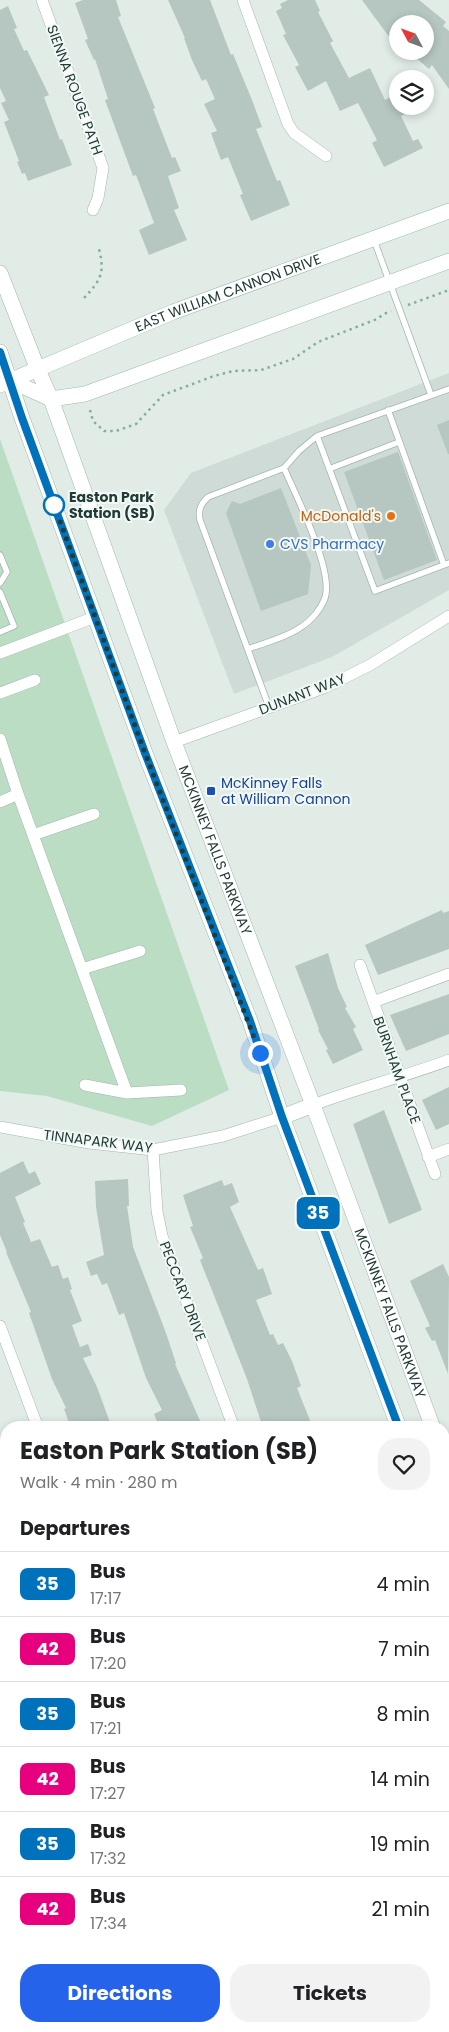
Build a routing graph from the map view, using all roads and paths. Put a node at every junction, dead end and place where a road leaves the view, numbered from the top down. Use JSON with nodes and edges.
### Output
{"nodes":[{"id":1,"x":42,"y":0,"type":"edge"},
{"id":2,"x":243,"y":0,"type":"edge"},
{"id":3,"x":326,"y":156,"type":"dead end"},
{"id":4,"x":93,"y":210,"type":"dead end"},
{"id":5,"x":449,"y":211,"type":"edge"},
{"id":6,"x":373,"y":238,"type":"junction"},
{"id":7,"x":99,"y":249,"type":"dead end"},
{"id":8,"x":449,"y":261,"type":"edge"},
{"id":9,"x":0,"y":273,"type":"edge"},
{"id":10,"x":390,"y":282,"type":"junction"},
{"id":11,"x":449,"y":290,"type":"edge"},
{"id":12,"x":84,"y":298,"type":"dead end"},
{"id":13,"x":399,"y":308,"type":"junction"},
{"id":14,"x":0,"y":352,"type":"edge"},
{"id":15,"x":38,"y":370,"type":"junction"},
{"id":16,"x":5,"y":383,"type":"edge"},
{"id":17,"x":449,"y":389,"type":"edge"},
{"id":18,"x":431,"y":395,"type":"junction"},
{"id":19,"x":51,"y":399,"type":"junction"},
{"id":20,"x":90,"y":410,"type":"dead end"},
{"id":21,"x":388,"y":410,"type":"junction"},
{"id":22,"x":317,"y":436,"type":"junction"},
{"id":23,"x":400,"y":442,"type":"junction"},
{"id":24,"x":284,"y":468,"type":"junction"},
{"id":25,"x":329,"y":469,"type":"junction"},
{"id":26,"x":0,"y":555,"type":"edge"},
{"id":27,"x":446,"y":564,"type":"edge"},
{"id":28,"x":0,"y":583,"type":"edge"},
{"id":29,"x":0,"y":592,"type":"edge"},
{"id":30,"x":449,"y":616,"type":"edge"},
{"id":31,"x":95,"y":617,"type":"junction"},
{"id":32,"x":0,"y":632,"type":"edge"},
{"id":33,"x":248,"y":649,"type":"junction"},
{"id":34,"x":0,"y":653,"type":"edge"},
{"id":35,"x":34,"y":680,"type":"dead end"},
{"id":36,"x":0,"y":693,"type":"edge"},
{"id":37,"x":269,"y":707,"type":"junction"},
{"id":38,"x":0,"y":738,"type":"edge"},
{"id":39,"x":174,"y":742,"type":"junction"},
{"id":40,"x":18,"y":794,"type":"junction"},
{"id":41,"x":0,"y":802,"type":"edge"},
{"id":42,"x":94,"y":814,"type":"dead end"},
{"id":43,"x":33,"y":835,"type":"junction"},
{"id":44,"x":140,"y":951,"type":"dead end"},
{"id":45,"x":360,"y":965,"type":"dead end"},
{"id":46,"x":82,"y":969,"type":"junction"},
{"id":47,"x":449,"y":974,"type":"edge"},
{"id":48,"x":374,"y":1002,"type":"junction"},
{"id":49,"x":449,"y":1060,"type":"edge"},
{"id":50,"x":400,"y":1078,"type":"junction"},
{"id":51,"x":85,"y":1085,"type":"dead end"},
{"id":52,"x":181,"y":1090,"type":"dead end"},
{"id":53,"x":127,"y":1093,"type":"junction"},
{"id":54,"x":313,"y":1105,"type":"junction"},
{"id":55,"x":282,"y":1117,"type":"junction"},
{"id":56,"x":0,"y":1127,"type":"edge"},
{"id":57,"x":449,"y":1149,"type":"edge"},
{"id":58,"x":153,"y":1150,"type":"junction"},
{"id":59,"x":428,"y":1157,"type":"junction"},
{"id":60,"x":434,"y":1174,"type":"dead end"},
{"id":61,"x":0,"y":1326,"type":"edge"},
{"id":62,"x":35,"y":1421,"type":"edge"},
{"id":63,"x":231,"y":1421,"type":"edge"},
{"id":64,"x":396,"y":1421,"type":"edge"},
{"id":65,"x":430,"y":1421,"type":"edge"}],
"edges":[{"from":1,"to":4,"type":"street","name":"SIENNA ROUGE PATH"},
{"from":2,"to":3,"type":"street"},
{"from":5,"to":6,"type":"main road","name":"EAST WILLIAM CANNON DRIVE"},
{"from":6,"to":10,"type":"lane"},
{"from":6,"to":15,"type":"main road","name":"EAST WILLIAM CANNON DRIVE"},
{"from":7,"to":12,"type":"path"},
{"from":8,"to":10,"type":"main road"},
{"from":9,"to":15,"type":"main road","name":"MCKINNEY FALLS PARKWAY"},
{"from":10,"to":13,"type":"lane"},
{"from":10,"to":19,"type":"main road"},
{"from":11,"to":13,"type":"path"},
{"from":13,"to":18,"type":"lane"},
{"from":13,"to":20,"type":"path"},
{"from":14,"to":16,"type":"main road"},
{"from":15,"to":16,"type":"main road","name":"EAST WILLIAM CANNON DRIVE"},
{"from":15,"to":19,"type":"main road","name":"MCKINNEY FALLS PARKWAY"},
{"from":16,"to":19,"type":"main road"},
{"from":16,"to":31,"type":"main road"},
{"from":17,"to":18,"type":"lane"},
{"from":18,"to":21,"type":"lane"},
{"from":19,"to":39,"type":"main road","name":"MCKINNEY FALLS PARKWAY"},
{"from":21,"to":22,"type":"lane"},
{"from":21,"to":23,"type":"lane"},
{"from":22,"to":24,"type":"lane"},
{"from":22,"to":25,"type":"lane"},
{"from":23,"to":25,"type":"lane"},
{"from":23,"to":27,"type":"lane"},
{"from":24,"to":33,"type":"lane"},
{"from":24,"to":33,"type":"lane"},
{"from":25,"to":27,"type":"lane"},
{"from":26,"to":28,"type":"lane"},
{"from":29,"to":32,"type":"lane"},
{"from":30,"to":37,"type":"street","name":"DUNANT WAY"},
{"from":31,"to":34,"type":"street"},
{"from":31,"to":55,"type":"main road"},
{"from":33,"to":37,"type":"lane"},
{"from":35,"to":36,"type":"street"},
{"from":37,"to":39,"type":"street","name":"DUNANT WAY"},
{"from":38,"to":40,"type":"street"},
{"from":39,"to":54,"type":"main road","name":"MCKINNEY FALLS PARKWAY"},
{"from":40,"to":41,"type":"street"},
{"from":40,"to":43,"type":"street"},
{"from":42,"to":43,"type":"street"},
{"from":43,"to":46,"type":"street"},
{"from":44,"to":46,"type":"street"},
{"from":45,"to":48,"type":"street","name":"BURNHAM PLACE"},
{"from":46,"to":53,"type":"street"},
{"from":47,"to":48,"type":"street"},
{"from":48,"to":50,"type":"street","name":"BURNHAM PLACE"},
{"from":49,"to":50,"type":"street"},
{"from":50,"to":54,"type":"street"},
{"from":50,"to":59,"type":"street","name":"BURNHAM PLACE"},
{"from":51,"to":53,"type":"street"},
{"from":52,"to":53,"type":"street"},
{"from":54,"to":55,"type":"main road"},
{"from":54,"to":65,"type":"main road","name":"MCKINNEY FALLS PARKWAY"},
{"from":55,"to":58,"type":"street","name":"TINNAPARK WAY"},
{"from":55,"to":64,"type":"main road"},
{"from":56,"to":58,"type":"street","name":"TINNAPARK WAY"},
{"from":57,"to":59,"type":"street"},
{"from":58,"to":63,"type":"street","name":"PECCARY DRIVE"},
{"from":59,"to":60,"type":"street","name":"BURNHAM PLACE"},
{"from":61,"to":62,"type":"street"}]}
